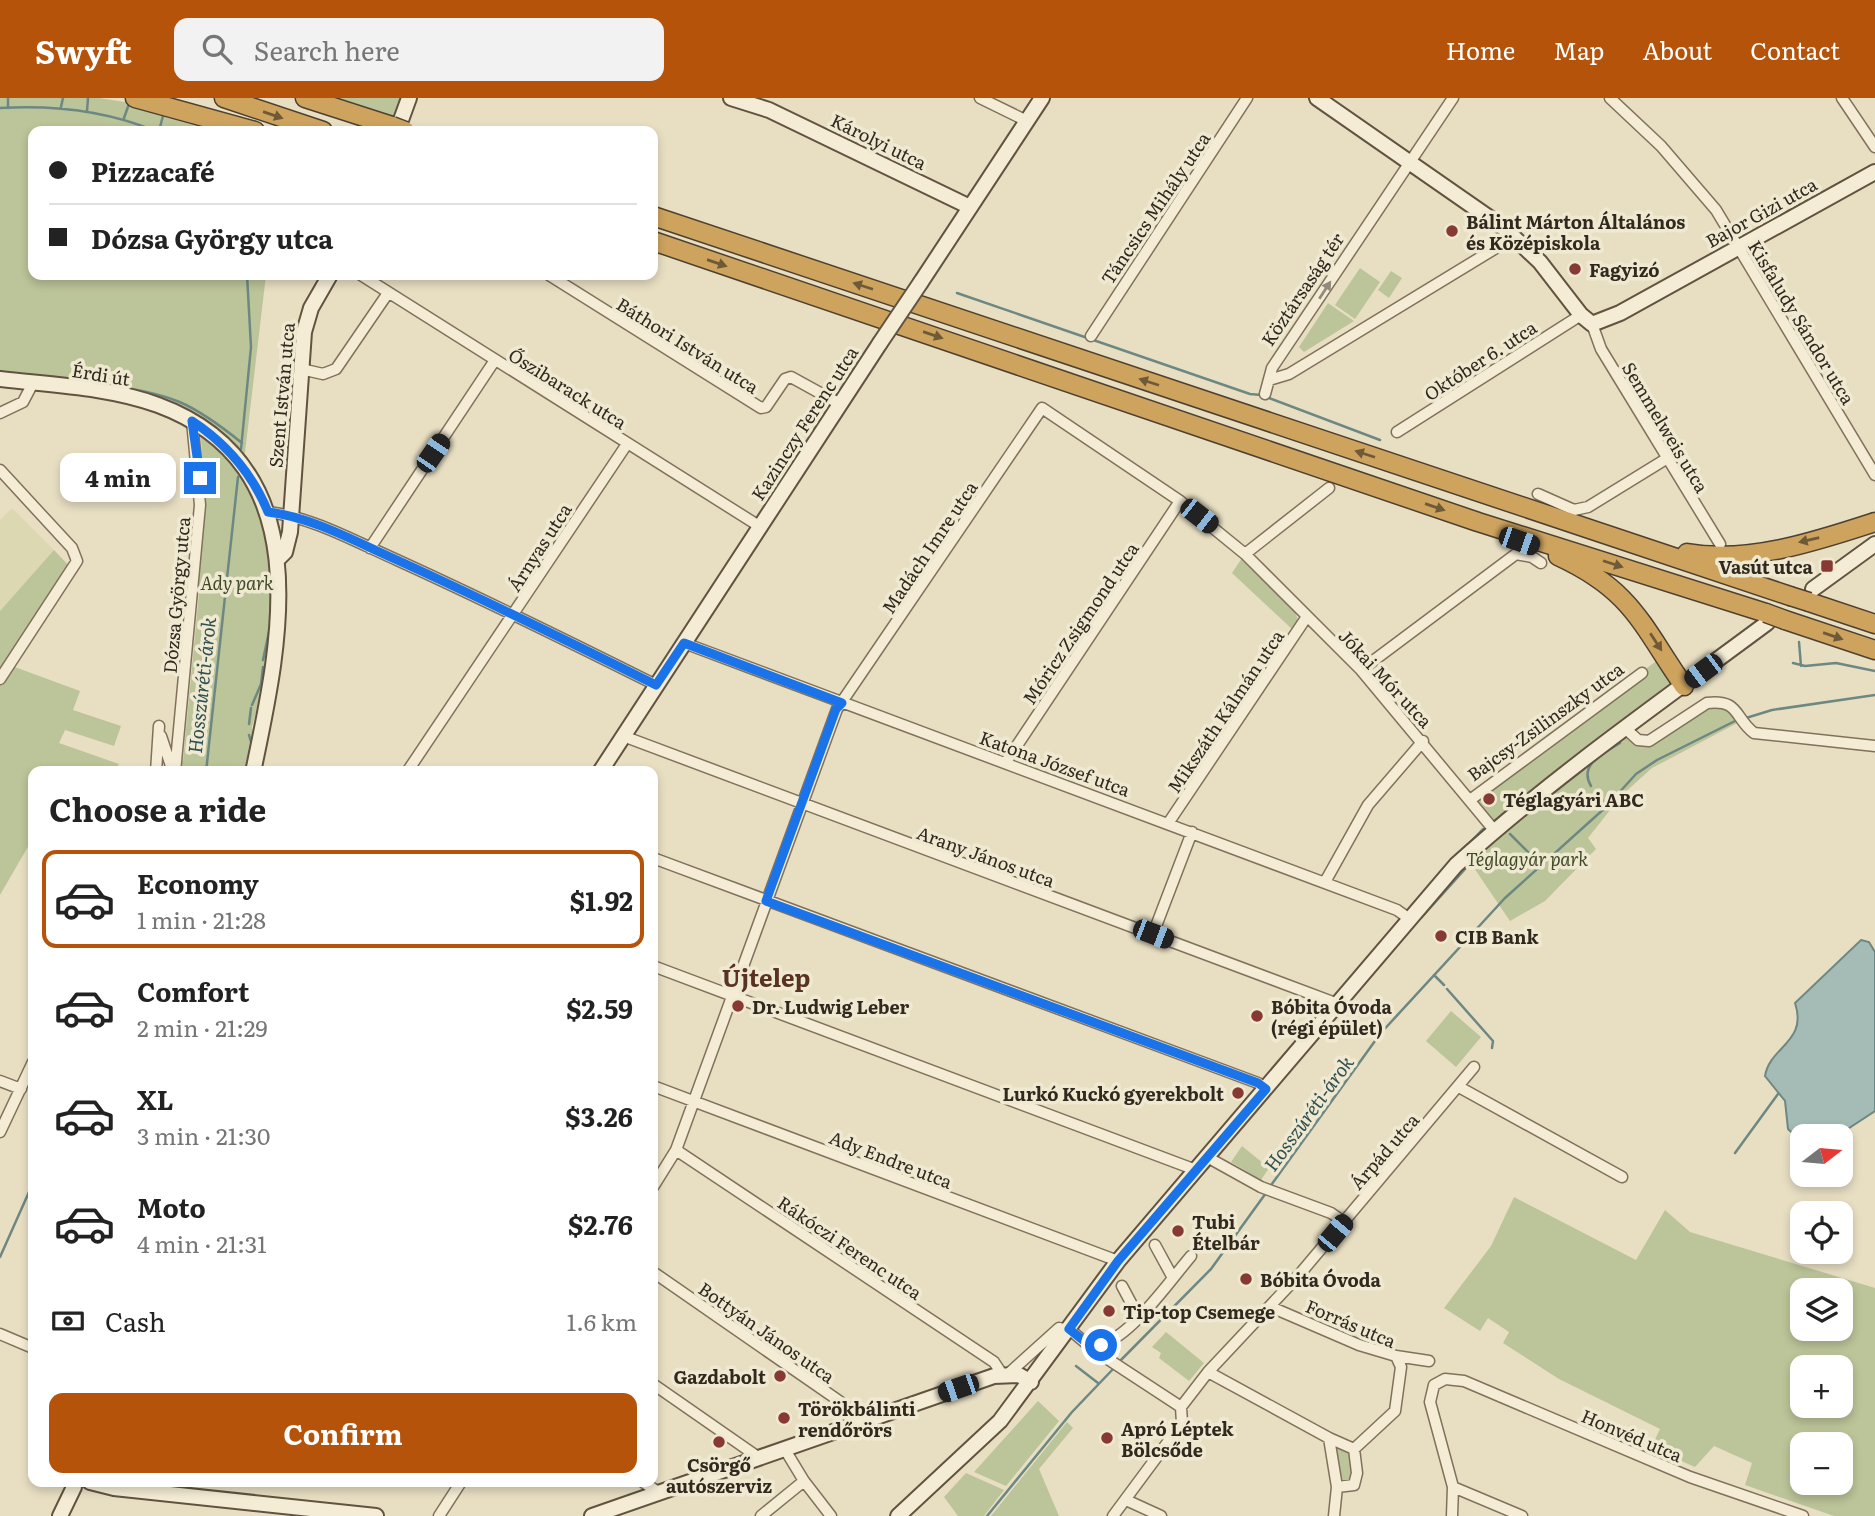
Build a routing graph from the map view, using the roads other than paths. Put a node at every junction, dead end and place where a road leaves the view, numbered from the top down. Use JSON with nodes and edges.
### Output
{"nodes":[{"id":1,"x":135,"y":98,"type":"edge"},
{"id":2,"x":162,"y":98,"type":"edge"},
{"id":3,"x":224,"y":98,"type":"edge"},
{"id":4,"x":305,"y":98,"type":"edge"},
{"id":5,"x":409,"y":98,"type":"edge"},
{"id":6,"x":731,"y":98,"type":"edge"},
{"id":7,"x":980,"y":98,"type":"edge"},
{"id":8,"x":1042,"y":98,"type":"edge"},
{"id":9,"x":1247,"y":98,"type":"edge"},
{"id":10,"x":1317,"y":98,"type":"edge"},
{"id":11,"x":1453,"y":98,"type":"edge"},
{"id":12,"x":1610,"y":98,"type":"edge"},
{"id":13,"x":1842,"y":98,"type":"edge"},
{"id":14,"x":752,"y":100,"type":"edge"},
{"id":15,"x":1027,"y":121,"type":"junction"},
{"id":16,"x":236,"y":126,"type":"edge"},
{"id":17,"x":240,"y":126,"type":"edge"},
{"id":18,"x":308,"y":126,"type":"edge"},
{"id":19,"x":387,"y":126,"type":"edge"},
{"id":20,"x":400,"y":126,"type":"edge"},
{"id":21,"x":1875,"y":147,"type":"edge"},
{"id":22,"x":1411,"y":161,"type":"junction"},
{"id":23,"x":1875,"y":172,"type":"edge"},
{"id":24,"x":970,"y":207,"type":"junction"},
{"id":25,"x":658,"y":218,"type":"edge"},
{"id":26,"x":1514,"y":237,"type":"junction"},
{"id":27,"x":658,"y":243,"type":"edge"},
{"id":28,"x":1739,"y":246,"type":"junction"},
{"id":29,"x":327,"y":280,"type":"edge"},
{"id":30,"x":368,"y":280,"type":"edge"},
{"id":31,"x":557,"y":280,"type":"edge"},
{"id":32,"x":388,"y":293,"type":"junction"},
{"id":33,"x":1586,"y":319,"type":"junction"},
{"id":34,"x":1091,"y":335,"type":"dead end"},
{"id":35,"x":1288,"y":347,"type":"junction"},
{"id":36,"x":495,"y":360,"type":"junction"},
{"id":37,"x":1307,"y":361,"type":"junction"},
{"id":38,"x":300,"y":369,"type":"junction"},
{"id":39,"x":0,"y":379,"type":"edge"},
{"id":40,"x":1269,"y":380,"type":"junction"},
{"id":41,"x":33,"y":383,"type":"junction"},
{"id":42,"x":1265,"y":394,"type":"dead end"},
{"id":43,"x":840,"y":404,"type":"junction"},
{"id":44,"x":1042,"y":408,"type":"joint"},
{"id":45,"x":0,"y":413,"type":"edge"},
{"id":46,"x":192,"y":421,"type":"junction"},
{"id":47,"x":1397,"y":432,"type":"dead end"},
{"id":48,"x":627,"y":444,"type":"junction"},
{"id":49,"x":1666,"y":460,"type":"junction"},
{"id":50,"x":0,"y":470,"type":"edge"},
{"id":51,"x":1875,"y":475,"type":"edge"},
{"id":52,"x":1329,"y":488,"type":"dead end"},
{"id":53,"x":1538,"y":494,"type":"dead end"},
{"id":54,"x":1180,"y":500,"type":"junction"},
{"id":55,"x":268,"y":512,"type":"junction"},
{"id":56,"x":290,"y":514,"type":"junction"},
{"id":57,"x":1478,"y":522,"type":"junction"},
{"id":58,"x":1875,"y":522,"type":"edge"},
{"id":59,"x":1565,"y":523,"type":"junction"},
{"id":60,"x":759,"y":526,"type":"junction"},
{"id":61,"x":1720,"y":544,"type":"dead end"},
{"id":62,"x":1875,"y":544,"type":"edge"},
{"id":63,"x":370,"y":548,"type":"junction"},
{"id":64,"x":1245,"y":554,"type":"junction"},
{"id":65,"x":279,"y":558,"type":"junction"},
{"id":66,"x":1541,"y":563,"type":"dead end"},
{"id":67,"x":1811,"y":596,"type":"junction"},
{"id":68,"x":514,"y":613,"type":"junction"},
{"id":69,"x":1306,"y":618,"type":"junction"},
{"id":70,"x":1773,"y":619,"type":"junction"},
{"id":71,"x":1875,"y":624,"type":"edge"},
{"id":72,"x":684,"y":643,"type":"junction"},
{"id":73,"x":1875,"y":650,"type":"edge"},
{"id":74,"x":1361,"y":670,"type":"junction"},
{"id":75,"x":1642,"y":674,"type":"dead end"},
{"id":76,"x":0,"y":679,"type":"edge"},
{"id":77,"x":656,"y":685,"type":"junction"},
{"id":78,"x":1684,"y":686,"type":"junction"},
{"id":79,"x":842,"y":703,"type":"junction"},
{"id":80,"x":1626,"y":729,"type":"junction"},
{"id":81,"x":623,"y":736,"type":"junction"},
{"id":82,"x":1423,"y":741,"type":"junction"},
{"id":83,"x":1875,"y":746,"type":"edge"},
{"id":84,"x":1006,"y":762,"type":"junction"},
{"id":85,"x":156,"y":766,"type":"edge"},
{"id":86,"x":172,"y":766,"type":"edge"},
{"id":87,"x":175,"y":766,"type":"edge"},
{"id":88,"x":254,"y":766,"type":"edge"},
{"id":89,"x":411,"y":766,"type":"edge"},
{"id":90,"x":604,"y":766,"type":"edge"},
{"id":91,"x":1470,"y":800,"type":"junction"},
{"id":92,"x":800,"y":804,"type":"junction"},
{"id":93,"x":1169,"y":822,"type":"junction"},
{"id":94,"x":1494,"y":830,"type":"junction"},
{"id":95,"x":1192,"y":832,"type":"junction"},
{"id":96,"x":658,"y":860,"type":"edge"},
{"id":97,"x":1325,"y":882,"type":"junction"},
{"id":98,"x":766,"y":901,"type":"junction"},
{"id":99,"x":1411,"y":920,"type":"junction"},
{"id":100,"x":1153,"y":934,"type":"junction"},
{"id":101,"x":658,"y":968,"type":"edge"},
{"id":102,"x":732,"y":996,"type":"junction"},
{"id":103,"x":1338,"y":1004,"type":"junction"},
{"id":104,"x":1474,"y":1067,"type":"dead end"},
{"id":105,"x":28,"y":1073,"type":"edge"},
{"id":106,"x":0,"y":1081,"type":"edge"},
{"id":107,"x":1459,"y":1087,"type":"junction"},
{"id":108,"x":658,"y":1088,"type":"edge"},
{"id":109,"x":21,"y":1089,"type":"junction"},
{"id":110,"x":1266,"y":1089,"type":"junction"},
{"id":111,"x":695,"y":1102,"type":"junction"},
{"id":112,"x":0,"y":1132,"type":"edge"},
{"id":113,"x":677,"y":1150,"type":"junction"},
{"id":114,"x":1207,"y":1157,"type":"junction"},
{"id":115,"x":1196,"y":1170,"type":"junction"},
{"id":116,"x":1622,"y":1177,"type":"dead end"},
{"id":117,"x":658,"y":1179,"type":"edge"},
{"id":118,"x":1345,"y":1222,"type":"junction"},
{"id":119,"x":1156,"y":1245,"type":"dead end"},
{"id":120,"x":1191,"y":1256,"type":"dead end"},
{"id":121,"x":1118,"y":1261,"type":"junction"},
{"id":122,"x":658,"y":1275,"type":"edge"},
{"id":123,"x":1173,"y":1278,"type":"junction"},
{"id":124,"x":1122,"y":1286,"type":"dead end"},
{"id":125,"x":1271,"y":1307,"type":"junction"},
{"id":126,"x":1139,"y":1316,"type":"junction"},
{"id":127,"x":1069,"y":1329,"type":"junction"},
{"id":128,"x":0,"y":1334,"type":"edge"},
{"id":129,"x":28,"y":1346,"type":"edge"},
{"id":130,"x":1098,"y":1352,"type":"junction"},
{"id":131,"x":1396,"y":1356,"type":"junction"},
{"id":132,"x":1429,"y":1362,"type":"dead end"},
{"id":133,"x":1208,"y":1372,"type":"junction"},
{"id":134,"x":1005,"y":1374,"type":"junction"},
{"id":135,"x":1031,"y":1382,"type":"junction"},
{"id":136,"x":658,"y":1387,"type":"edge"},
{"id":137,"x":1013,"y":1405,"type":"junction"},
{"id":138,"x":1181,"y":1407,"type":"junction"},
{"id":139,"x":858,"y":1423,"type":"junction"},
{"id":140,"x":1329,"y":1438,"type":"junction"},
{"id":141,"x":785,"y":1448,"type":"junction"},
{"id":142,"x":1354,"y":1449,"type":"junction"},
{"id":143,"x":758,"y":1457,"type":"junction"},
{"id":144,"x":804,"y":1481,"type":"junction"},
{"id":145,"x":74,"y":1487,"type":"edge"},
{"id":146,"x":107,"y":1487,"type":"edge"},
{"id":147,"x":458,"y":1487,"type":"edge"},
{"id":148,"x":650,"y":1487,"type":"edge"},
{"id":149,"x":1337,"y":1487,"type":"junction"},
{"id":150,"x":1452,"y":1487,"type":"junction"},
{"id":151,"x":658,"y":1492,"type":"junction"},
{"id":152,"x":1126,"y":1500,"type":"junction"},
{"id":153,"x":256,"y":1509,"type":"edge"},
{"id":154,"x":598,"y":1515,"type":"edge"},
{"id":155,"x":60,"y":1516,"type":"edge"},
{"id":156,"x":376,"y":1516,"type":"edge"},
{"id":157,"x":439,"y":1516,"type":"edge"},
{"id":158,"x":761,"y":1516,"type":"edge"},
{"id":159,"x":831,"y":1516,"type":"edge"},
{"id":160,"x":898,"y":1516,"type":"edge"},
{"id":161,"x":1114,"y":1516,"type":"edge"},
{"id":162,"x":1161,"y":1516,"type":"edge"},
{"id":163,"x":1334,"y":1516,"type":"edge"},
{"id":164,"x":1452,"y":1516,"type":"edge"},
{"id":165,"x":1522,"y":1516,"type":"edge"},
{"id":166,"x":1802,"y":1516,"type":"edge"}],
"edges":[{"from":1,"to":16,"type":"highway"},
{"from":2,"to":17,"type":"highway"},
{"from":3,"to":18,"type":"highway","one_way":true},
{"from":4,"to":19,"type":"highway"},
{"from":5,"to":20,"type":"main road"},
{"from":6,"to":14,"type":"main road","name":"Károlyi utca"},
{"from":7,"to":15,"type":"street"},
{"from":8,"to":15,"type":"main road","name":"Kazinczy Ferenc utca"},
{"from":9,"to":34,"type":"street","name":"Táncsics Mihály utca"},
{"from":10,"to":22,"type":"main road"},
{"from":11,"to":22,"type":"street","name":"Köztársaság tér"},
{"from":12,"to":28,"type":"street","name":"Kisfaludy Sándor utca"},
{"from":13,"to":21,"type":"street"},
{"from":14,"to":24,"type":"main road","name":"Károlyi utca"},
{"from":15,"to":24,"type":"main road","name":"Kazinczy Ferenc utca"},
{"from":22,"to":26,"type":"main road"},
{"from":35,"to":22,"type":"street","name":"Köztársaság tér","one_way":true},
{"from":23,"to":28,"type":"main road","name":"Bajor Gizi utca"},
{"from":24,"to":43,"type":"main road","name":"Kazinczy Ferenc utca","bridge":true},
{"from":59,"to":25,"type":"highway","one_way":true},
{"from":26,"to":33,"type":"main road"},
{"from":26,"to":37,"type":"street"},
{"from":27,"to":57,"type":"highway","one_way":true},
{"from":28,"to":33,"type":"main road","name":"Bajor Gizi utca"},
{"from":28,"to":51,"type":"street","name":"Kisfaludy Sándor utca"},
{"from":29,"to":38,"type":"main road","name":"Szent István utca"},
{"from":30,"to":32,"type":"street","name":"Őszibarack utca"},
{"from":31,"to":43,"type":"street","name":"Báthori István utca"},
{"from":32,"to":36,"type":"street","name":"Őszibarack utca"},
{"from":32,"to":38,"type":"street"},
{"from":33,"to":47,"type":"street","name":"Október 6. utca"},
{"from":33,"to":49,"type":"street","name":"Semmelweis utca"},
{"from":35,"to":37,"type":"street"},
{"from":35,"to":40,"type":"street","name":"Köztársaság tér"},
{"from":36,"to":48,"type":"street","name":"Őszibarack utca"},
{"from":36,"to":63,"type":"street"},
{"from":37,"to":40,"type":"street"},
{"from":38,"to":56,"type":"main road","name":"Szent István utca"},
{"from":39,"to":41,"type":"main road","name":"Érdi út"},
{"from":40,"to":42,"type":"street","name":"Köztársaság tér"},
{"from":41,"to":45,"type":"street"},
{"from":41,"to":46,"type":"main road","name":"Érdi út"},
{"from":43,"to":60,"type":"main road","name":"Kazinczy Ferenc utca"},
{"from":44,"to":54,"type":"street","name":"Jókai Mór utca"},
{"from":44,"to":79,"type":"street","name":"Madách Imre utca"},
{"from":46,"to":55,"type":"main road","name":"Érdi út"},
{"from":46,"to":87,"type":"street","name":"Dózsa György utca"},
{"from":48,"to":60,"type":"street","name":"Őszibarack utca"},
{"from":48,"to":68,"type":"street","name":"Árnyas utca"},
{"from":49,"to":53,"type":"street"},
{"from":49,"to":61,"type":"street","name":"Semmelweis utca"},
{"from":50,"to":76,"type":"street"},
{"from":52,"to":64,"type":"street"},
{"from":54,"to":64,"type":"street","name":"Jókai Mór utca"},
{"from":54,"to":84,"type":"street","name":"Móricz Zsigmond utca"},
{"from":55,"to":56,"type":"street"},
{"from":55,"to":65,"type":"main road","name":"Érdi út"},
{"from":56,"to":63,"type":"street"},
{"from":56,"to":65,"type":"main road","name":"Szent István utca"},
{"from":57,"to":70,"type":"highway","one_way":true},
{"from":57,"to":78,"type":"highway","one_way":true},
{"from":58,"to":59,"type":"highway","one_way":true},
{"from":59,"to":67,"type":"highway","bridge":true},
{"from":60,"to":72,"type":"main road","name":"Kazinczy Ferenc utca"},
{"from":62,"to":67,"type":"main road"},
{"from":63,"to":68,"type":"street"},
{"from":64,"to":69,"type":"street","name":"Jókai Mór utca"},
{"from":65,"to":88,"type":"main road","name":"Szent István utca"},
{"from":66,"to":74,"type":"street"},
{"from":67,"to":71,"type":"highway"},
{"from":68,"to":77,"type":"street"},
{"from":68,"to":89,"type":"street","name":"Árnyas utca"},
{"from":69,"to":74,"type":"street","name":"Jókai Mór utca"},
{"from":69,"to":93,"type":"street","name":"Mikszáth Kálmán utca"},
{"from":70,"to":73,"type":"highway","one_way":true},
{"from":70,"to":78,"type":"main road"},
{"from":72,"to":77,"type":"main road","name":"Kazinczy Ferenc utca"},
{"from":72,"to":79,"type":"street","name":"Katona József utca"},
{"from":74,"to":82,"type":"street","name":"Jókai Mór utca"},
{"from":75,"to":91,"type":"street","name":"Bajcsy-Zsilinszky utca"},
{"from":77,"to":81,"type":"main road","name":"Kazinczy Ferenc utca"},
{"from":78,"to":80,"type":"main road"},
{"from":79,"to":84,"type":"street","name":"Katona József utca"},
{"from":79,"to":92,"type":"street","name":"Madách Imre utca"},
{"from":80,"to":83,"type":"street"},
{"from":80,"to":94,"type":"main road"},
{"from":81,"to":90,"type":"main road","name":"Kazinczy Ferenc utca"},
{"from":81,"to":92,"type":"street","name":"Arany János utca"},
{"from":82,"to":91,"type":"street","name":"Jókai Mór utca"},
{"from":82,"to":97,"type":"street"},
{"from":84,"to":93,"type":"street","name":"Katona József utca"},
{"from":85,"to":86,"type":"street","name":"Dózsa György utca"},
{"from":91,"to":94,"type":"street","name":"Jókai Mór utca"},
{"from":92,"to":98,"type":"street","name":"Madách Imre utca"},
{"from":92,"to":100,"type":"street","name":"Arany János utca"},
{"from":93,"to":95,"type":"street","name":"Katona József utca"},
{"from":94,"to":99,"type":"main road"},
{"from":95,"to":97,"type":"street","name":"Katona József utca"},
{"from":95,"to":100,"type":"street"},
{"from":96,"to":98,"type":"street"},
{"from":97,"to":99,"type":"street","name":"Katona József utca"},
{"from":98,"to":102,"type":"street","name":"Madách Imre utca"},
{"from":98,"to":110,"type":"street"},
{"from":99,"to":103,"type":"main road"},
{"from":100,"to":103,"type":"street","name":"Arany János utca"},
{"from":101,"to":102,"type":"street"},
{"from":102,"to":111,"type":"street","name":"Madách Imre utca"},
{"from":102,"to":115,"type":"street"},
{"from":103,"to":110,"type":"main road"},
{"from":104,"to":107,"type":"street","name":"Árpád utca"},
{"from":105,"to":109,"type":"street"},
{"from":106,"to":109,"type":"street"},
{"from":107,"to":116,"type":"street"},
{"from":107,"to":118,"type":"street","name":"Árpád utca"},
{"from":108,"to":111,"type":"street","name":"Ady Endre utca"},
{"from":109,"to":112,"type":"street"},
{"from":110,"to":114,"type":"main road"},
{"from":111,"to":113,"type":"street","name":"Madách Imre utca"},
{"from":111,"to":121,"type":"street","name":"Ady Endre utca"},
{"from":113,"to":117,"type":"street","name":"Madách Imre utca"},
{"from":113,"to":134,"type":"street","name":"Rákóczi Ferenc utca"},
{"from":114,"to":115,"type":"main road"},
{"from":114,"to":118,"type":"street"},
{"from":115,"to":121,"type":"main road"},
{"from":118,"to":125,"type":"street","name":"Árpád utca"},
{"from":119,"to":123,"type":"street"},
{"from":120,"to":123,"type":"street"},
{"from":121,"to":127,"type":"main road"},
{"from":122,"to":139,"type":"street","name":"Bottyán János utca"},
{"from":123,"to":126,"type":"street"},
{"from":124,"to":126,"type":"street"},
{"from":125,"to":131,"type":"street","name":"Forrás utca"},
{"from":125,"to":133,"type":"street","name":"Árpád utca"},
{"from":126,"to":130,"type":"street"},
{"from":127,"to":130,"type":"street"},
{"from":127,"to":134,"type":"street"},
{"from":127,"to":135,"type":"main road"},
{"from":128,"to":129,"type":"street"},
{"from":130,"to":138,"type":"street"},
{"from":131,"to":132,"type":"street"},
{"from":131,"to":142,"type":"street","name":"Forrás utca"},
{"from":133,"to":138,"type":"street","name":"Árpád utca"},
{"from":133,"to":140,"type":"street"},
{"from":134,"to":135,"type":"main road"},
{"from":134,"to":137,"type":"main road"},
{"from":134,"to":139,"type":"main road"},
{"from":135,"to":137,"type":"main road"},
{"from":136,"to":143,"type":"street"},
{"from":137,"to":160,"type":"main road"},
{"from":138,"to":152,"type":"street","name":"Árpád utca"},
{"from":139,"to":141,"type":"main road"},
{"from":140,"to":142,"type":"street"},
{"from":140,"to":149,"type":"street"},
{"from":141,"to":143,"type":"main road"},
{"from":141,"to":144,"type":"street"},
{"from":142,"to":149,"type":"street"},
{"from":143,"to":151,"type":"main road"},
{"from":144,"to":158,"type":"street"},
{"from":144,"to":159,"type":"street"},
{"from":145,"to":155,"type":"main road"},
{"from":146,"to":153,"type":"main road"},
{"from":147,"to":157,"type":"street"},
{"from":148,"to":151,"type":"street"},
{"from":149,"to":163,"type":"street"},
{"from":150,"to":164,"type":"street"},
{"from":150,"to":165,"type":"street"},
{"from":150,"to":166,"type":"street","name":"Honvéd utca"},
{"from":151,"to":154,"type":"main road"},
{"from":152,"to":161,"type":"street","name":"Árpád utca"},
{"from":152,"to":162,"type":"street"},
{"from":153,"to":156,"type":"main road"}]}
